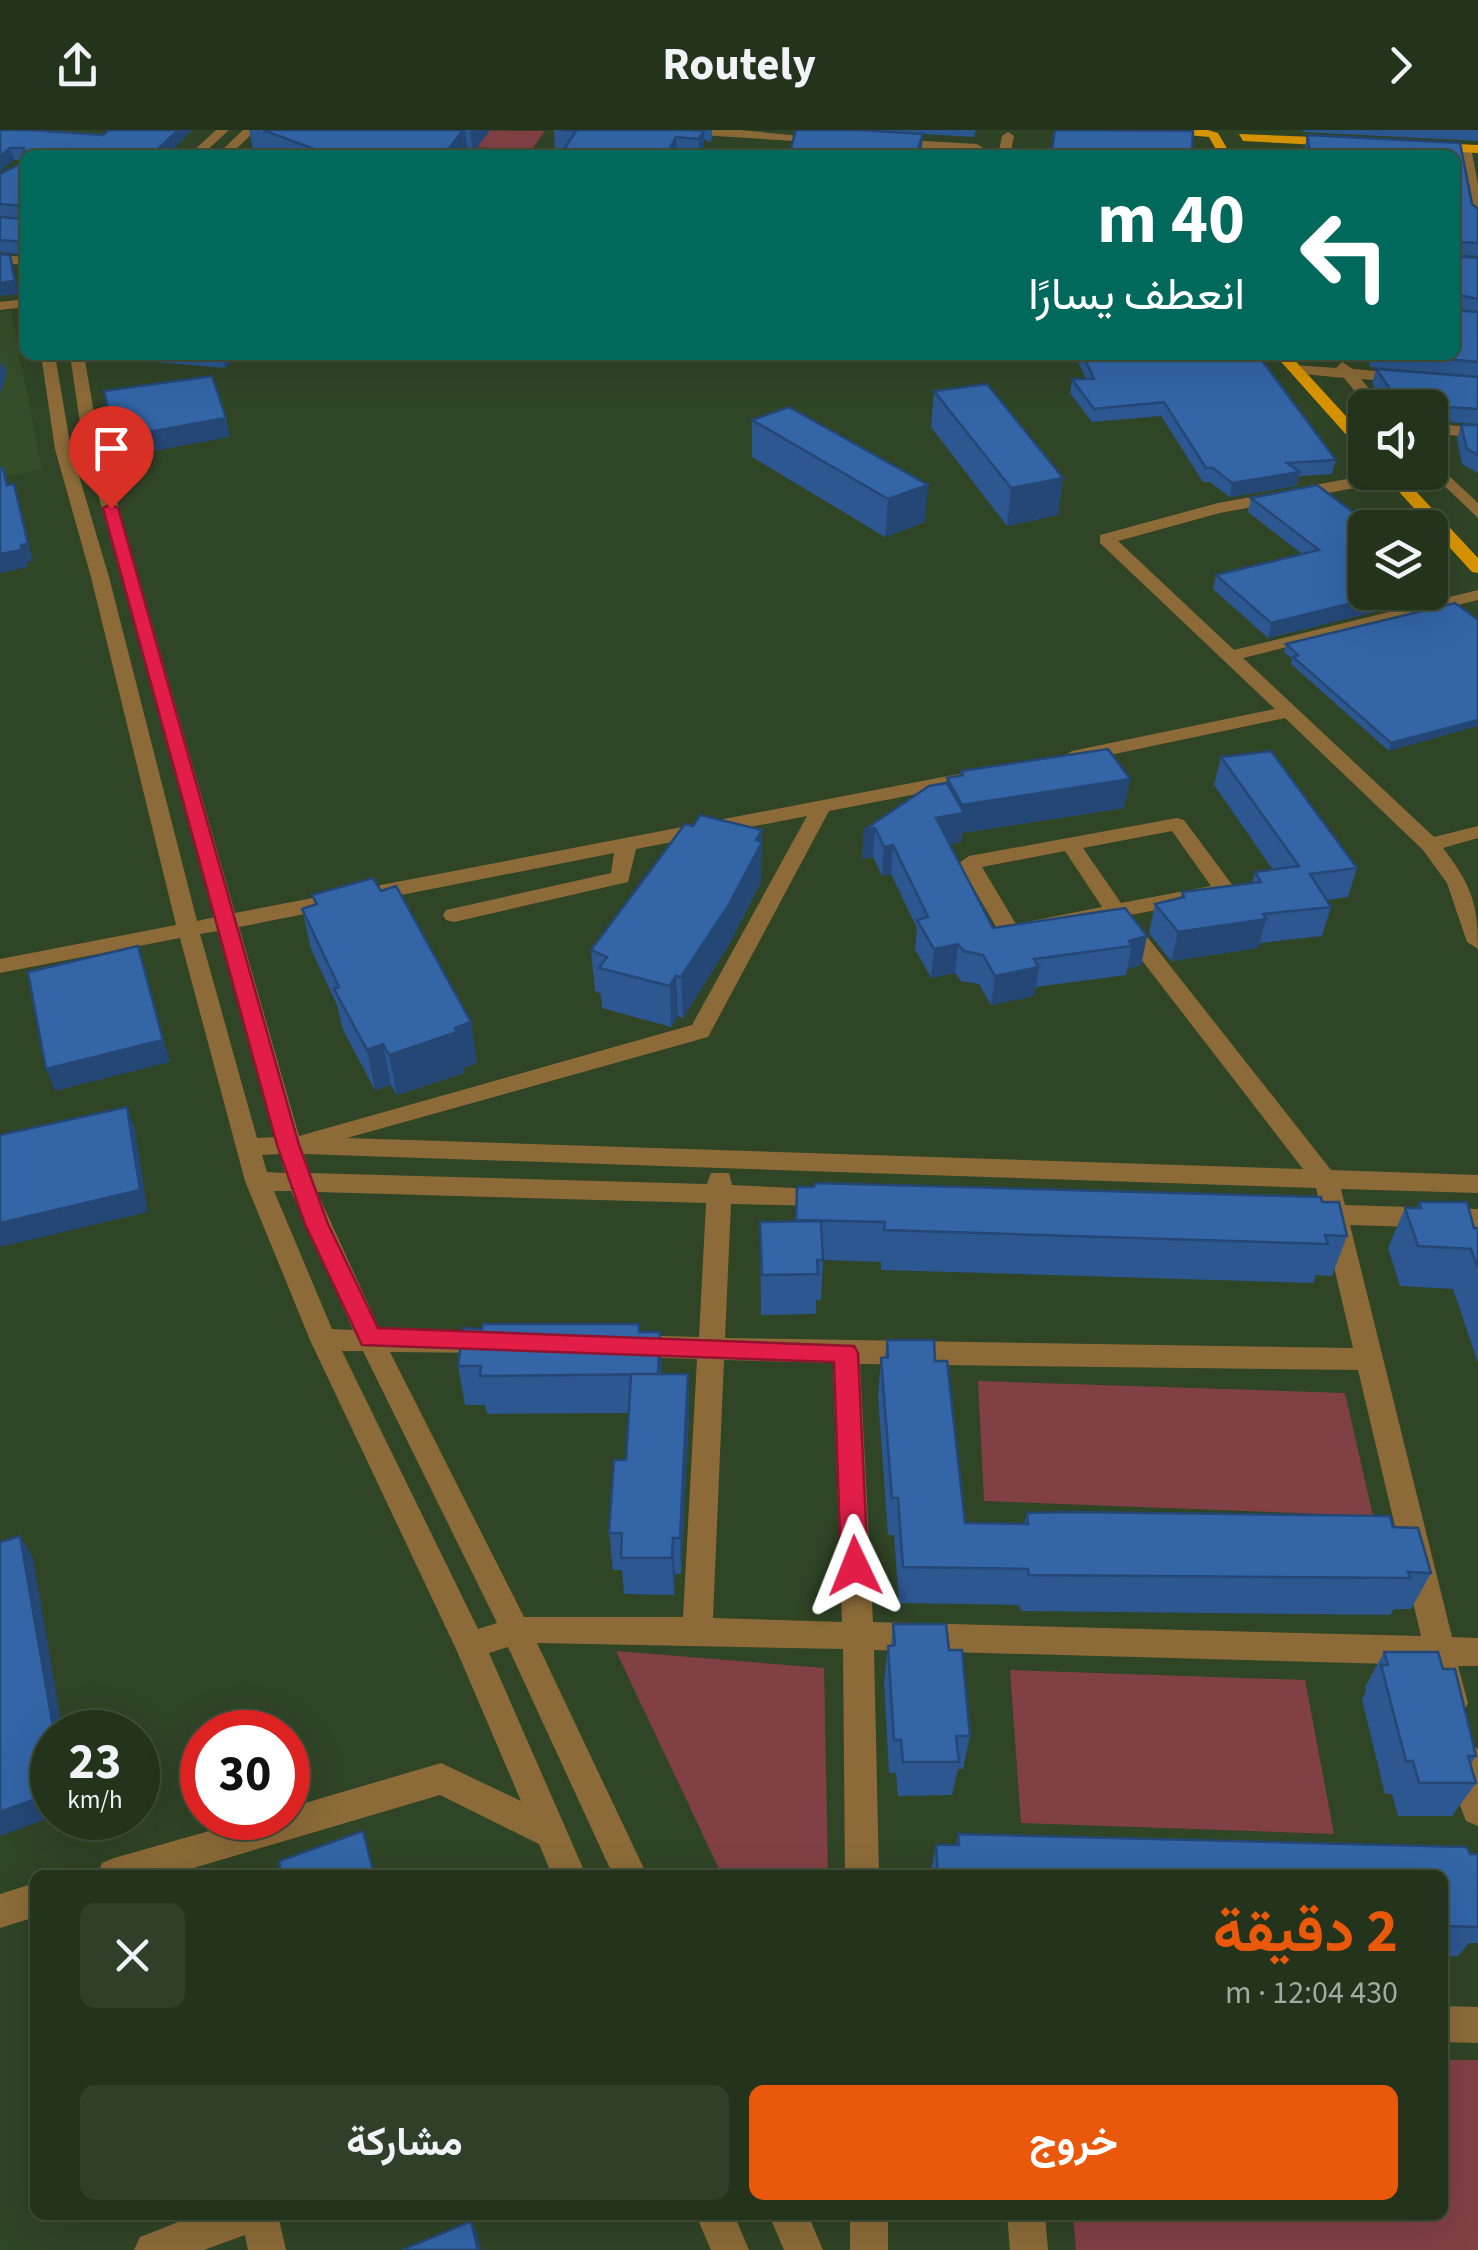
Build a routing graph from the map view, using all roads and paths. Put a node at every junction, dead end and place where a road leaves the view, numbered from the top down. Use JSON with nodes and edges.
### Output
{"nodes":[{"id":1,"x":223,"y":130,"type":"edge"},
{"id":2,"x":250,"y":130,"type":"edge"},
{"id":3,"x":685,"y":130,"type":"edge"},
{"id":4,"x":1136,"y":130,"type":"edge"},
{"id":5,"x":1332,"y":130,"type":"edge"},
{"id":6,"x":1208,"y":134,"type":"edge"},
{"id":7,"x":1244,"y":135,"type":"edge"},
{"id":8,"x":1424,"y":135,"type":"dead end"},
{"id":9,"x":1008,"y":136,"type":"dead end"},
{"id":10,"x":1352,"y":137,"type":"edge"},
{"id":11,"x":1478,"y":138,"type":"edge"},
{"id":12,"x":847,"y":140,"type":"edge"},
{"id":13,"x":884,"y":142,"type":"edge"},
{"id":14,"x":1410,"y":146,"type":"edge"},
{"id":15,"x":977,"y":148,"type":"dead end"},
{"id":16,"x":1472,"y":149,"type":"edge"},
{"id":17,"x":201,"y":150,"type":"edge"},
{"id":18,"x":228,"y":150,"type":"edge"},
{"id":19,"x":1005,"y":150,"type":"edge"},
{"id":20,"x":1477,"y":212,"type":"edge"},
{"id":21,"x":49,"y":360,"type":"edge"},
{"id":22,"x":77,"y":360,"type":"edge"},
{"id":23,"x":1286,"y":360,"type":"edge"},
{"id":24,"x":1338,"y":360,"type":"edge"},
{"id":25,"x":1294,"y":369,"type":"junction"},
{"id":26,"x":1346,"y":373,"type":"junction"},
{"id":27,"x":1478,"y":384,"type":"edge"},
{"id":28,"x":1362,"y":390,"type":"edge"},
{"id":29,"x":1344,"y":422,"type":"junction"},
{"id":30,"x":1348,"y":422,"type":"edge"},
{"id":31,"x":1348,"y":427,"type":"edge"},
{"id":32,"x":1448,"y":430,"type":"edge"},
{"id":33,"x":1478,"y":432,"type":"edge"},
{"id":34,"x":92,"y":444,"type":"junction"},
{"id":35,"x":63,"y":449,"type":"junction"},
{"id":36,"x":1348,"y":482,"type":"edge"},
{"id":37,"x":1448,"y":482,"type":"edge"},
{"id":38,"x":1406,"y":490,"type":"edge"},
{"id":39,"x":1478,"y":513,"type":"edge"},
{"id":40,"x":1478,"y":568,"type":"edge"},
{"id":41,"x":130,"y":572,"type":"junction"},
{"id":42,"x":100,"y":577,"type":"junction"},
{"id":43,"x":1478,"y":594,"type":"edge"},
{"id":44,"x":1232,"y":656,"type":"junction"},
{"id":45,"x":162,"y":704,"type":"junction"},
{"id":46,"x":131,"y":708,"type":"junction"},
{"id":47,"x":1288,"y":712,"type":"junction"},
{"id":48,"x":1060,"y":759,"type":"edge"},
{"id":49,"x":1002,"y":771,"type":"edge"},
{"id":50,"x":821,"y":808,"type":"junction"},
{"id":51,"x":1478,"y":832,"type":"edge"},
{"id":52,"x":626,"y":844,"type":"junction"},
{"id":53,"x":1070,"y":844,"type":"junction"},
{"id":54,"x":1430,"y":845,"type":"junction"},
{"id":55,"x":1115,"y":911,"type":"junction"},
{"id":56,"x":454,"y":915,"type":"dead end"},
{"id":57,"x":225,"y":922,"type":"junction"},
{"id":58,"x":188,"y":928,"type":"junction"},
{"id":59,"x":1478,"y":942,"type":"edge"},
{"id":60,"x":0,"y":966,"type":"edge"},
{"id":61,"x":288,"y":1145,"type":"junction"},
{"id":62,"x":246,"y":1147,"type":"junction"},
{"id":63,"x":721,"y":1160,"type":"junction"},
{"id":64,"x":257,"y":1181,"type":"junction"},
{"id":65,"x":1327,"y":1182,"type":"junction"},
{"id":66,"x":300,"y":1183,"type":"junction"},
{"id":67,"x":1478,"y":1184,"type":"edge"},
{"id":68,"x":718,"y":1193,"type":"junction"},
{"id":69,"x":858,"y":1198,"type":"edge"},
{"id":70,"x":1296,"y":1213,"type":"edge"},
{"id":71,"x":1336,"y":1214,"type":"junction"},
{"id":72,"x":1478,"y":1220,"type":"edge"},
{"id":73,"x":370,"y":1338,"type":"junction"},
{"id":74,"x":323,"y":1340,"type":"junction"},
{"id":75,"x":522,"y":1342,"type":"edge"},
{"id":76,"x":598,"y":1345,"type":"edge"},
{"id":77,"x":712,"y":1348,"type":"junction"},
{"id":78,"x":846,"y":1353,"type":"junction"},
{"id":79,"x":1370,"y":1359,"type":"junction"},
{"id":80,"x":516,"y":1631,"type":"junction"},
{"id":81,"x":697,"y":1634,"type":"junction"},
{"id":82,"x":858,"y":1637,"type":"junction"},
{"id":83,"x":470,"y":1646,"type":"junction"},
{"id":84,"x":1440,"y":1651,"type":"junction"},
{"id":85,"x":1478,"y":1652,"type":"edge"},
{"id":86,"x":1478,"y":1810,"type":"edge"},
{"id":87,"x":550,"y":1832,"type":"junction"},
{"id":88,"x":131,"y":1870,"type":"edge"},
{"id":89,"x":567,"y":1870,"type":"edge"},
{"id":90,"x":628,"y":1870,"type":"edge"},
{"id":91,"x":862,"y":1870,"type":"edge"},
{"id":92,"x":30,"y":1902,"type":"edge"},
{"id":93,"x":0,"y":1911,"type":"edge"},
{"id":94,"x":1448,"y":2024,"type":"edge"},
{"id":95,"x":1478,"y":2025,"type":"edge"},
{"id":96,"x":234,"y":2220,"type":"edge"},
{"id":97,"x":260,"y":2220,"type":"edge"},
{"id":98,"x":717,"y":2220,"type":"edge"},
{"id":99,"x":790,"y":2220,"type":"edge"},
{"id":100,"x":868,"y":2220,"type":"edge"},
{"id":101,"x":1026,"y":2220,"type":"edge"},
{"id":102,"x":153,"y":2250,"type":"edge"},
{"id":103,"x":267,"y":2250,"type":"edge"},
{"id":104,"x":730,"y":2250,"type":"edge"},
{"id":105,"x":804,"y":2250,"type":"edge"},
{"id":106,"x":869,"y":2250,"type":"edge"},
{"id":107,"x":1029,"y":2250,"type":"edge"}],
"edges":[{"from":1,"to":17,"type":"street"},
{"from":2,"to":18,"type":"street"},
{"from":3,"to":12,"type":"street"},
{"from":4,"to":6,"type":"main road"},
{"from":5,"to":10,"type":"main road"},
{"from":6,"to":7,"type":"main road"},
{"from":7,"to":10,"type":"main road"},
{"from":8,"to":11,"type":"main road"},
{"from":9,"to":19,"type":"street"},
{"from":13,"to":15,"type":"street"},
{"from":14,"to":16,"type":"main road"},
{"from":16,"to":20,"type":"street"},
{"from":21,"to":35,"type":"street"},
{"from":22,"to":34,"type":"street"},
{"from":23,"to":25,"type":"main road"},
{"from":24,"to":26,"type":"street"},
{"from":25,"to":26,"type":"street"},
{"from":25,"to":29,"type":"main road"},
{"from":26,"to":27,"type":"street"},
{"from":26,"to":28,"type":"street"},
{"from":29,"to":30,"type":"street"},
{"from":29,"to":31,"type":"main road"},
{"from":32,"to":33,"type":"street"},
{"from":34,"to":35,"type":"street"},
{"from":34,"to":41,"type":"street"},
{"from":35,"to":42,"type":"street"},
{"from":36,"to":44,"type":"street"},
{"from":37,"to":39,"type":"street"},
{"from":38,"to":40,"type":"main road"},
{"from":41,"to":42,"type":"street"},
{"from":41,"to":45,"type":"street"},
{"from":42,"to":46,"type":"street"},
{"from":43,"to":44,"type":"street"},
{"from":44,"to":47,"type":"street"},
{"from":45,"to":46,"type":"street"},
{"from":45,"to":57,"type":"street"},
{"from":46,"to":58,"type":"street"},
{"from":47,"to":48,"type":"street"},
{"from":47,"to":54,"type":"street"},
{"from":49,"to":50,"type":"street"},
{"from":50,"to":52,"type":"street"},
{"from":50,"to":61,"type":"street"},
{"from":51,"to":54,"type":"street"},
{"from":52,"to":56,"type":"street"},
{"from":52,"to":57,"type":"street"},
{"from":53,"to":55,"type":"street"},
{"from":53,"to":55,"type":"street"},
{"from":53,"to":55,"type":"street"},
{"from":54,"to":59,"type":"street"},
{"from":55,"to":65,"type":"street"},
{"from":57,"to":58,"type":"street"},
{"from":57,"to":61,"type":"street"},
{"from":58,"to":60,"type":"street"},
{"from":58,"to":62,"type":"street"},
{"from":61,"to":62,"type":"street"},
{"from":61,"to":63,"type":"street"},
{"from":61,"to":66,"type":"street"},
{"from":62,"to":64,"type":"street"},
{"from":63,"to":65,"type":"street"},
{"from":63,"to":68,"type":"street"},
{"from":64,"to":66,"type":"street"},
{"from":64,"to":74,"type":"street"},
{"from":65,"to":67,"type":"street"},
{"from":65,"to":71,"type":"street"},
{"from":66,"to":68,"type":"street"},
{"from":66,"to":73,"type":"street"},
{"from":68,"to":69,"type":"street"},
{"from":68,"to":77,"type":"street"},
{"from":70,"to":71,"type":"street"},
{"from":71,"to":72,"type":"street"},
{"from":71,"to":79,"type":"street"},
{"from":73,"to":74,"type":"street"},
{"from":73,"to":75,"type":"street"},
{"from":73,"to":80,"type":"street"},
{"from":74,"to":83,"type":"street"},
{"from":76,"to":77,"type":"street"},
{"from":77,"to":78,"type":"street"},
{"from":77,"to":81,"type":"street"},
{"from":78,"to":79,"type":"street"},
{"from":78,"to":82,"type":"street"},
{"from":79,"to":84,"type":"street"},
{"from":80,"to":81,"type":"street"},
{"from":80,"to":83,"type":"street"},
{"from":80,"to":90,"type":"street"},
{"from":81,"to":82,"type":"street"},
{"from":82,"to":84,"type":"street"},
{"from":82,"to":91,"type":"street"},
{"from":83,"to":87,"type":"street"},
{"from":84,"to":85,"type":"street"},
{"from":84,"to":86,"type":"street"},
{"from":87,"to":88,"type":"street"},
{"from":87,"to":89,"type":"street"},
{"from":92,"to":93,"type":"street"},
{"from":94,"to":95,"type":"street"},
{"from":96,"to":102,"type":"street"},
{"from":97,"to":103,"type":"street"},
{"from":98,"to":104,"type":"street"},
{"from":99,"to":105,"type":"street"},
{"from":100,"to":106,"type":"street"},
{"from":101,"to":107,"type":"street"}]}
